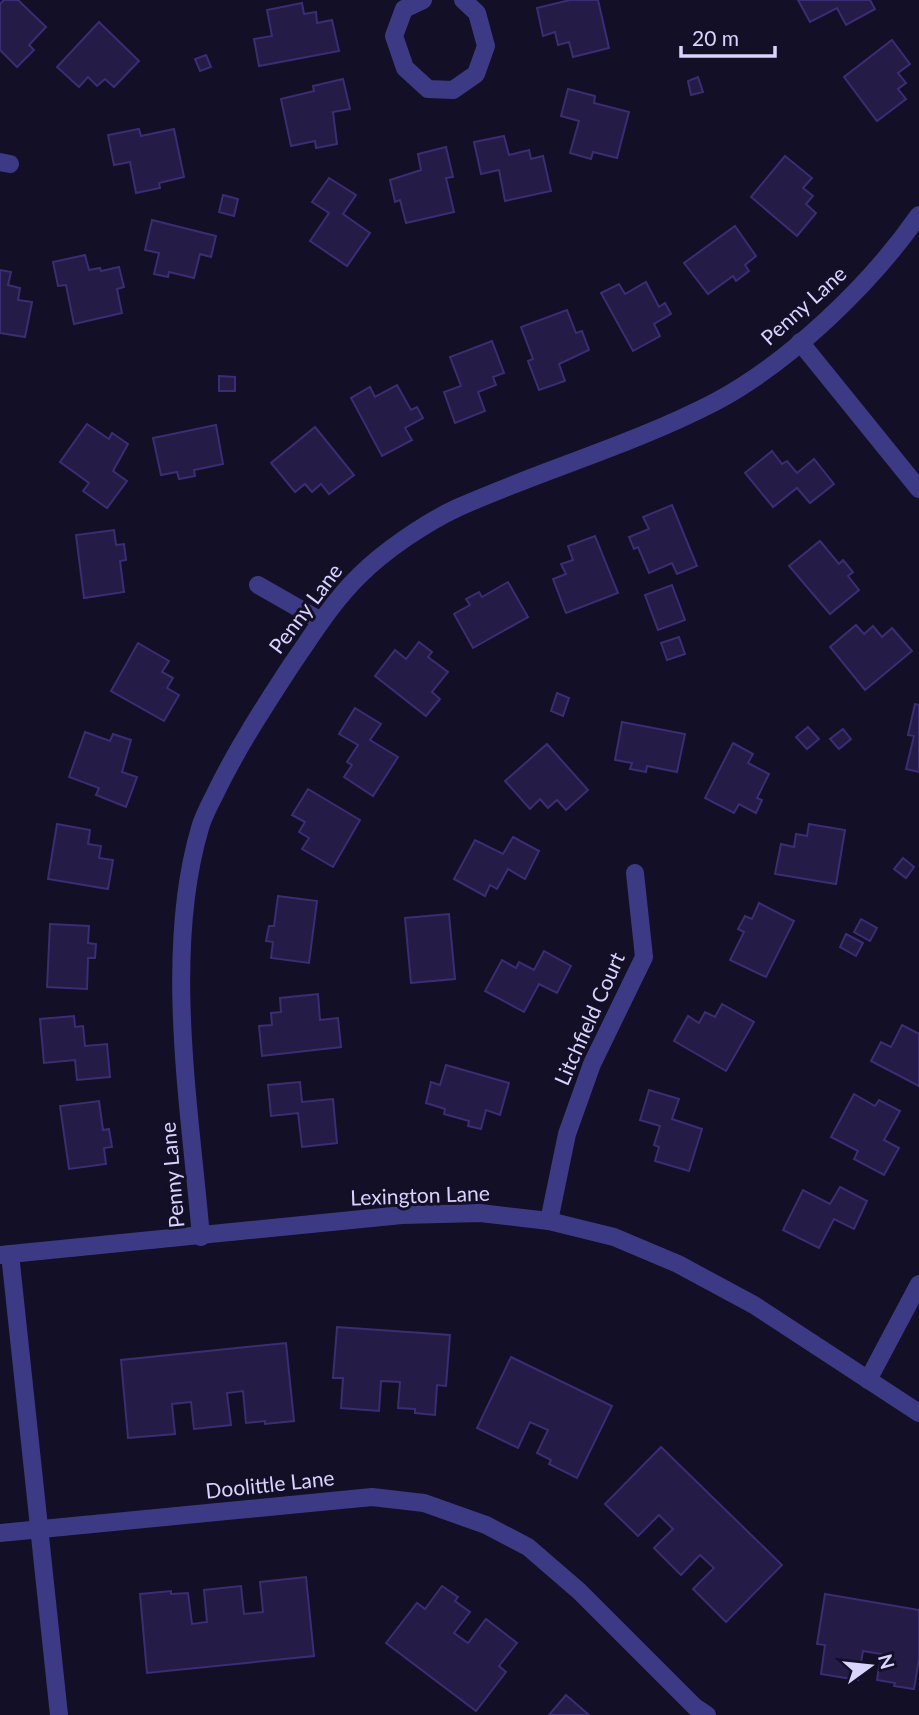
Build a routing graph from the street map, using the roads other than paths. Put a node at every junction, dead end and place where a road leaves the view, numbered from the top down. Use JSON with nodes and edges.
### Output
{"nodes":[{"id":1,"x":423,"y":0,"type":"edge"},
{"id":2,"x":463,"y":0,"type":"edge"},
{"id":3,"x":919,"y":215,"type":"edge"},
{"id":4,"x":800,"y":342,"type":"junction"},
{"id":5,"x":919,"y":489,"type":"edge"},
{"id":6,"x":258,"y":585,"type":"dead end"},
{"id":7,"x":321,"y":621,"type":"junction"},
{"id":8,"x":635,"y":873,"type":"dead end"},
{"id":9,"x":549,"y":1222,"type":"junction"},
{"id":10,"x":201,"y":1237,"type":"junction"},
{"id":11,"x":5,"y":1255,"type":"edge"},
{"id":12,"x":919,"y":1284,"type":"edge"},
{"id":13,"x":868,"y":1380,"type":"junction"},
{"id":14,"x":919,"y":1413,"type":"edge"},
{"id":15,"x":39,"y":1531,"type":"junction"},
{"id":16,"x":0,"y":1533,"type":"edge"},
{"id":17,"x":59,"y":1715,"type":"edge"},
{"id":18,"x":708,"y":1715,"type":"edge"}],
"edges":[{"from":1,"to":2,"type":"street"},
{"from":3,"to":4,"type":"street","name":"Penny Lane"},
{"from":4,"to":5,"type":"street"},
{"from":4,"to":7,"type":"street","name":"Penny Lane"},
{"from":6,"to":7,"type":"street"},
{"from":7,"to":10,"type":"street","name":"Penny Lane"},
{"from":8,"to":9,"type":"street","name":"Litchfield Court"},
{"from":9,"to":10,"type":"street","name":"Lexington Lane"},
{"from":9,"to":13,"type":"street","name":"Lexington Lane"},
{"from":10,"to":11,"type":"street","name":"Lexington Lane"},
{"from":11,"to":15,"type":"street"},
{"from":12,"to":13,"type":"street"},
{"from":13,"to":14,"type":"street","name":"Lexington Lane"},
{"from":15,"to":16,"type":"street","name":"Doolittle Lane"},
{"from":15,"to":17,"type":"street"},
{"from":15,"to":18,"type":"street","name":"Doolittle Lane"}]}
